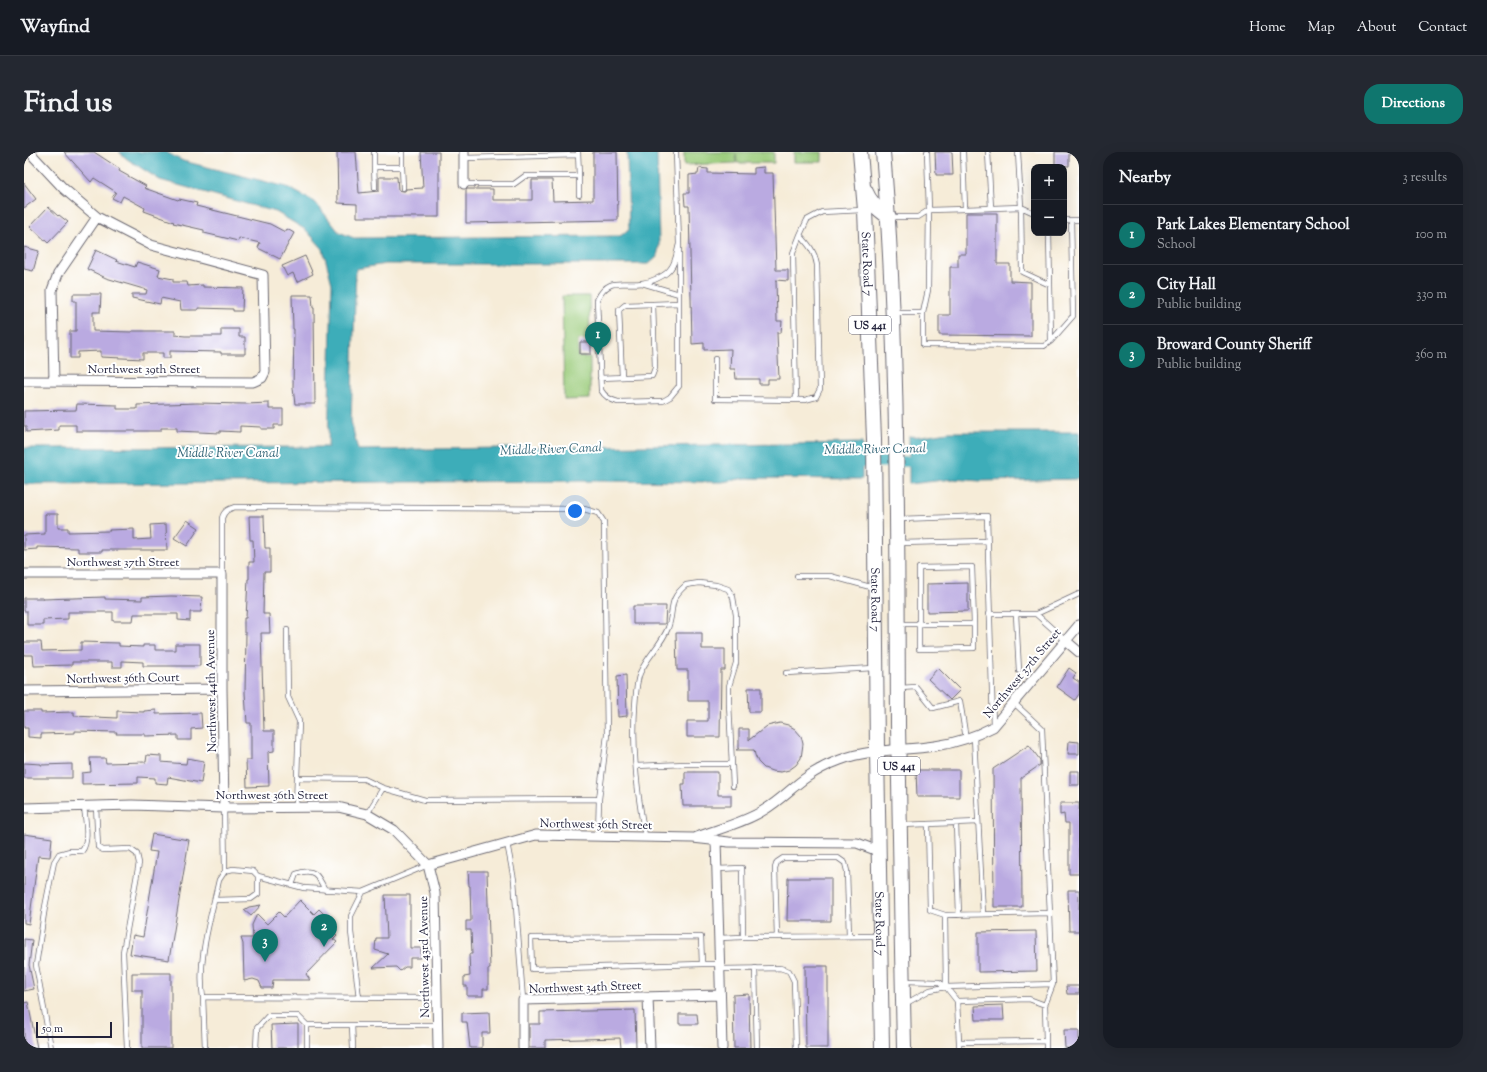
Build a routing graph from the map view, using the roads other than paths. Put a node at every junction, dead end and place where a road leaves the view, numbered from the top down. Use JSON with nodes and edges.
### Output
{"nodes":[{"id":1,"x":374,"y":152,"type":"edge"},
{"id":2,"x":402,"y":152,"type":"edge"},
{"id":3,"x":676,"y":152,"type":"edge"},
{"id":4,"x":860,"y":152,"type":"edge"},
{"id":5,"x":883,"y":152,"type":"edge"},
{"id":6,"x":927,"y":152,"type":"edge"},
{"id":7,"x":963,"y":152,"type":"edge"},
{"id":8,"x":988,"y":152,"type":"edge"},
{"id":9,"x":1018,"y":152,"type":"edge"},
{"id":10,"x":578,"y":154,"type":"edge"},
{"id":11,"x":32,"y":155,"type":"edge"},
{"id":12,"x":464,"y":155,"type":"edge"},
{"id":13,"x":24,"y":160,"type":"edge"},
{"id":14,"x":374,"y":167,"type":"junction"},
{"id":15,"x":402,"y":167,"type":"junction"},
{"id":16,"x":579,"y":176,"type":"junction"},
{"id":17,"x":464,"y":184,"type":"joint"},
{"id":18,"x":863,"y":185,"type":"junction"},
{"id":19,"x":375,"y":188,"type":"dead end"},
{"id":20,"x":403,"y":188,"type":"dead end"},
{"id":21,"x":579,"y":194,"type":"dead end"},
{"id":22,"x":1021,"y":207,"type":"junction"},
{"id":23,"x":965,"y":208,"type":"junction"},
{"id":24,"x":991,"y":208,"type":"junction"},
{"id":25,"x":865,"y":210,"type":"junction"},
{"id":26,"x":929,"y":210,"type":"junction"},
{"id":27,"x":1031,"y":212,"type":"edge"},
{"id":28,"x":96,"y":217,"type":"junction"},
{"id":29,"x":889,"y":217,"type":"junction"},
{"id":30,"x":1067,"y":220,"type":"edge"},
{"id":31,"x":1071,"y":220,"type":"junction"},
{"id":32,"x":1079,"y":220,"type":"edge"},
{"id":33,"x":800,"y":235,"type":"junction"},
{"id":34,"x":1048,"y":236,"type":"edge"},
{"id":35,"x":679,"y":244,"type":"junction"},
{"id":36,"x":642,"y":283,"type":"junction"},
{"id":37,"x":1050,"y":285,"type":"junction"},
{"id":38,"x":679,"y":294,"type":"junction"},
{"id":39,"x":679,"y":303,"type":"junction"},
{"id":40,"x":653,"y":304,"type":"junction"},
{"id":41,"x":923,"y":313,"type":"junction"},
{"id":42,"x":893,"y":314,"type":"junction"},
{"id":43,"x":1051,"y":341,"type":"junction"},
{"id":44,"x":715,"y":359,"type":"dead end"},
{"id":45,"x":622,"y":377,"type":"junction"},
{"id":46,"x":600,"y":378,"type":"junction"},
{"id":47,"x":24,"y":381,"type":"edge"},
{"id":48,"x":54,"y":381,"type":"junction"},
{"id":49,"x":796,"y":400,"type":"junction"},
{"id":50,"x":897,"y":519,"type":"junction"},
{"id":51,"x":987,"y":541,"type":"junction"},
{"id":52,"x":898,"y":543,"type":"junction"},
{"id":53,"x":24,"y":574,"type":"edge"},
{"id":54,"x":222,"y":574,"type":"junction"},
{"id":55,"x":796,"y":576,"type":"dead end"},
{"id":56,"x":876,"y":589,"type":"junction"},
{"id":57,"x":1079,"y":594,"type":"edge"},
{"id":58,"x":989,"y":614,"type":"junction"},
{"id":59,"x":1016,"y":614,"type":"junction"},
{"id":60,"x":1036,"y":614,"type":"junction"},
{"id":61,"x":898,"y":624,"type":"junction"},
{"id":62,"x":920,"y":624,"type":"junction"},
{"id":63,"x":974,"y":624,"type":"junction"},
{"id":64,"x":1079,"y":624,"type":"edge"},
{"id":65,"x":287,"y":630,"type":"dead end"},
{"id":66,"x":1066,"y":641,"type":"junction"},
{"id":67,"x":1079,"y":652,"type":"edge"},
{"id":68,"x":876,"y":668,"type":"junction"},
{"id":69,"x":1019,"y":670,"type":"dead end"},
{"id":70,"x":786,"y":673,"type":"dead end"},
{"id":71,"x":898,"y":688,"type":"junction"},
{"id":72,"x":222,"y":689,"type":"junction"},
{"id":73,"x":24,"y":691,"type":"edge"},
{"id":74,"x":1014,"y":702,"type":"junction"},
{"id":75,"x":993,"y":727,"type":"junction"},
{"id":76,"x":970,"y":738,"type":"junction"},
{"id":77,"x":899,"y":748,"type":"junction"},
{"id":78,"x":877,"y":750,"type":"junction"},
{"id":79,"x":732,"y":764,"type":"junction"},
{"id":80,"x":636,"y":766,"type":"junction"},
{"id":81,"x":297,"y":778,"type":"junction"},
{"id":82,"x":732,"y":786,"type":"dead end"},
{"id":83,"x":383,"y":788,"type":"junction"},
{"id":84,"x":599,"y":799,"type":"junction"},
{"id":85,"x":84,"y":806,"type":"junction"},
{"id":86,"x":96,"y":806,"type":"junction"},
{"id":87,"x":296,"y":807,"type":"junction"},
{"id":88,"x":24,"y":808,"type":"edge"},
{"id":89,"x":224,"y":808,"type":"junction"},
{"id":90,"x":367,"y":814,"type":"junction"},
{"id":91,"x":978,"y":822,"type":"junction"},
{"id":92,"x":956,"y":823,"type":"junction"},
{"id":93,"x":928,"y":824,"type":"junction"},
{"id":94,"x":900,"y":825,"type":"junction"},
{"id":95,"x":598,"y":835,"type":"junction"},
{"id":96,"x":645,"y":836,"type":"junction"},
{"id":97,"x":694,"y":838,"type":"junction"},
{"id":98,"x":716,"y":840,"type":"junction"},
{"id":99,"x":506,"y":843,"type":"junction"},
{"id":100,"x":878,"y":851,"type":"junction"},
{"id":101,"x":428,"y":865,"type":"junction"},
{"id":102,"x":717,"y":869,"type":"junction"},
{"id":103,"x":225,"y":871,"type":"junction"},
{"id":104,"x":258,"y":876,"type":"junction"},
{"id":105,"x":292,"y":885,"type":"junction"},
{"id":106,"x":325,"y":890,"type":"junction"},
{"id":107,"x":363,"y":892,"type":"junction"},
{"id":108,"x":215,"y":900,"type":"junction"},
{"id":109,"x":1050,"y":912,"type":"junction"},
{"id":110,"x":983,"y":914,"type":"junction"},
{"id":111,"x":945,"y":915,"type":"junction"},
{"id":112,"x":959,"y":915,"type":"junction"},
{"id":113,"x":849,"y":936,"type":"junction"},
{"id":114,"x":880,"y":936,"type":"junction"},
{"id":115,"x":743,"y":937,"type":"junction"},
{"id":116,"x":778,"y":937,"type":"junction"},
{"id":117,"x":719,"y":938,"type":"junction"},
{"id":118,"x":702,"y":964,"type":"junction"},
{"id":119,"x":719,"y":966,"type":"junction"},
{"id":120,"x":755,"y":968,"type":"junction"},
{"id":121,"x":903,"y":981,"type":"junction"},
{"id":122,"x":1053,"y":984,"type":"junction"},
{"id":123,"x":946,"y":986,"type":"junction"},
{"id":124,"x":720,"y":995,"type":"junction"},
{"id":125,"x":203,"y":997,"type":"junction"},
{"id":126,"x":648,"y":997,"type":"junction"},
{"id":127,"x":359,"y":998,"type":"junction"},
{"id":128,"x":437,"y":998,"type":"junction"},
{"id":129,"x":522,"y":1000,"type":"junction"},
{"id":130,"x":957,"y":1001,"type":"junction"},
{"id":131,"x":904,"y":1005,"type":"junction"},
{"id":132,"x":1045,"y":1005,"type":"junction"},
{"id":133,"x":307,"y":1025,"type":"junction"},
{"id":134,"x":352,"y":1025,"type":"junction"},
{"id":135,"x":438,"y":1025,"type":"junction"},
{"id":136,"x":1046,"y":1041,"type":"junction"},
{"id":137,"x":959,"y":1042,"type":"junction"},
{"id":138,"x":51,"y":1048,"type":"edge"},
{"id":139,"x":127,"y":1048,"type":"edge"},
{"id":140,"x":205,"y":1048,"type":"edge"},
{"id":141,"x":256,"y":1048,"type":"edge"},
{"id":142,"x":307,"y":1048,"type":"edge"},
{"id":143,"x":353,"y":1048,"type":"edge"},
{"id":144,"x":438,"y":1048,"type":"edge"},
{"id":145,"x":523,"y":1048,"type":"edge"},
{"id":146,"x":650,"y":1048,"type":"edge"},
{"id":147,"x":722,"y":1048,"type":"edge"},
{"id":148,"x":757,"y":1048,"type":"edge"},
{"id":149,"x":796,"y":1048,"type":"edge"},
{"id":150,"x":882,"y":1048,"type":"edge"},
{"id":151,"x":904,"y":1048,"type":"edge"},
{"id":152,"x":959,"y":1048,"type":"edge"},
{"id":153,"x":1046,"y":1048,"type":"edge"}],
"edges":[{"from":1,"to":14,"type":"lane"},
{"from":2,"to":15,"type":"lane"},
{"from":3,"to":35,"type":"lane"},
{"from":4,"to":18,"type":"main road","name":"State Road 7","number":"US 441"},
{"from":5,"to":29,"type":"main road","name":"State Road 7","number":"US 441"},
{"from":6,"to":26,"type":"lane"},
{"from":7,"to":23,"type":"lane"},
{"from":8,"to":24,"type":"lane"},
{"from":9,"to":22,"type":"lane"},
{"from":10,"to":12,"type":"lane"},
{"from":10,"to":16,"type":"lane"},
{"from":11,"to":13,"type":"street"},
{"from":11,"to":28,"type":"street"},
{"from":12,"to":17,"type":"street"},
{"from":14,"to":15,"type":"lane"},
{"from":14,"to":19,"type":"lane"},
{"from":15,"to":20,"type":"lane"},
{"from":16,"to":17,"type":"lane"},
{"from":16,"to":21,"type":"lane"},
{"from":18,"to":25,"type":"main road","name":"State Road 7","number":"US 441"},
{"from":18,"to":29,"type":"main road"},
{"from":22,"to":24,"type":"lane"},
{"from":22,"to":27,"type":"lane"},
{"from":22,"to":37,"type":"lane"},
{"from":23,"to":24,"type":"lane"},
{"from":23,"to":26,"type":"lane"},
{"from":25,"to":33,"type":"lane"},
{"from":25,"to":56,"type":"main road","name":"State Road 7","number":"US 441"},
{"from":26,"to":29,"type":"lane"},
{"from":26,"to":41,"type":"lane"},
{"from":28,"to":48,"type":"street"},
{"from":28,"to":48,"type":"street","name":"Northwest 39th Street"},
{"from":29,"to":42,"type":"main road","name":"State Road 7","number":"US 441"},
{"from":30,"to":31,"type":"lane"},
{"from":31,"to":32,"type":"lane"},
{"from":31,"to":43,"type":"lane"},
{"from":33,"to":49,"type":"lane"},
{"from":33,"to":49,"type":"lane"},
{"from":34,"to":37,"type":"lane"},
{"from":35,"to":36,"type":"lane"},
{"from":35,"to":38,"type":"lane"},
{"from":36,"to":38,"type":"lane"},
{"from":36,"to":46,"type":"lane"},
{"from":37,"to":43,"type":"lane"},
{"from":38,"to":39,"type":"lane"},
{"from":39,"to":40,"type":"lane"},
{"from":39,"to":46,"type":"lane"},
{"from":40,"to":45,"type":"lane"},
{"from":40,"to":45,"type":"lane"},
{"from":41,"to":42,"type":"lane"},
{"from":41,"to":43,"type":"lane"},
{"from":42,"to":50,"type":"main road","name":"State Road 7","number":"US 441"},
{"from":44,"to":49,"type":"lane"},
{"from":45,"to":46,"type":"lane"},
{"from":47,"to":48,"type":"street","name":"Northwest 39th Street"},
{"from":50,"to":51,"type":"lane"},
{"from":50,"to":52,"type":"main road","name":"State Road 7","number":"US 441"},
{"from":51,"to":52,"type":"lane"},
{"from":51,"to":58,"type":"lane"},
{"from":52,"to":61,"type":"main road","name":"State Road 7","number":"US 441"},
{"from":53,"to":54,"type":"street","name":"Northwest 37th Street"},
{"from":54,"to":72,"type":"street","name":"Northwest 44th Avenue"},
{"from":54,"to":84,"type":"lane"},
{"from":55,"to":56,"type":"lane"},
{"from":56,"to":68,"type":"main road","name":"State Road 7","number":"US 441"},
{"from":57,"to":60,"type":"lane"},
{"from":58,"to":59,"type":"lane"},
{"from":58,"to":75,"type":"lane"},
{"from":59,"to":60,"type":"lane"},
{"from":59,"to":69,"type":"lane"},
{"from":60,"to":66,"type":"lane"},
{"from":61,"to":62,"type":"lane"},
{"from":61,"to":71,"type":"main road","name":"State Road 7","number":"US 441"},
{"from":62,"to":63,"type":"lane"},
{"from":62,"to":63,"type":"lane"},
{"from":62,"to":63,"type":"lane"},
{"from":64,"to":66,"type":"street","name":"Northwest 37th Street"},
{"from":65,"to":81,"type":"lane"},
{"from":66,"to":67,"type":"street"},
{"from":66,"to":74,"type":"street","name":"Northwest 37th Street"},
{"from":68,"to":70,"type":"lane"},
{"from":68,"to":78,"type":"main road","name":"State Road 7","number":"US 441"},
{"from":71,"to":76,"type":"lane"},
{"from":71,"to":77,"type":"main road","name":"State Road 7","number":"US 441"},
{"from":72,"to":73,"type":"street","name":"Northwest 36th Court"},
{"from":72,"to":89,"type":"street","name":"Northwest 44th Avenue"},
{"from":74,"to":75,"type":"street","name":"Northwest 37th Street"},
{"from":74,"to":109,"type":"lane"},
{"from":75,"to":76,"type":"street","name":"Northwest 37th Street"},
{"from":76,"to":77,"type":"street","name":"Northwest 37th Street"},
{"from":76,"to":91,"type":"lane"},
{"from":77,"to":78,"type":"street","name":"Northwest 37th Street"},
{"from":77,"to":94,"type":"main road","name":"State Road 7","number":"US 441"},
{"from":78,"to":97,"type":"street","name":"Northwest 37th Street"},
{"from":78,"to":100,"type":"main road","name":"State Road 7","number":"US 441"},
{"from":79,"to":80,"type":"lane"},
{"from":79,"to":80,"type":"lane"},
{"from":79,"to":82,"type":"lane"},
{"from":80,"to":96,"type":"lane"},
{"from":81,"to":83,"type":"lane"},
{"from":81,"to":87,"type":"lane"},
{"from":83,"to":84,"type":"lane"},
{"from":83,"to":90,"type":"lane"},
{"from":84,"to":95,"type":"lane"},
{"from":85,"to":86,"type":"street","name":"Northwest 36th Street"},
{"from":85,"to":88,"type":"street","name":"Northwest 36th Street"},
{"from":85,"to":138,"type":"lane"},
{"from":86,"to":89,"type":"street","name":"Northwest 36th Street"},
{"from":86,"to":139,"type":"lane"},
{"from":87,"to":89,"type":"street","name":"Northwest 36th Street"},
{"from":87,"to":90,"type":"street","name":"Northwest 36th Street"},
{"from":89,"to":103,"type":"lane"},
{"from":90,"to":101,"type":"street","name":"Northwest 36th Street"},
{"from":91,"to":92,"type":"lane"},
{"from":91,"to":110,"type":"lane"},
{"from":92,"to":93,"type":"lane"},
{"from":92,"to":112,"type":"lane"},
{"from":93,"to":94,"type":"lane"},
{"from":93,"to":111,"type":"lane"},
{"from":94,"to":121,"type":"main road","name":"State Road 7","number":"US 441"},
{"from":95,"to":96,"type":"street","name":"Northwest 36th Street"},
{"from":95,"to":99,"type":"street","name":"Northwest 36th Street"},
{"from":96,"to":97,"type":"street","name":"Northwest 36th Street"},
{"from":97,"to":98,"type":"street","name":"Northwest 36th Street"},
{"from":98,"to":100,"type":"street","name":"Northwest 36th Street"},
{"from":98,"to":102,"type":"street"},
{"from":99,"to":101,"type":"street","name":"Northwest 36th Street"},
{"from":99,"to":129,"type":"lane"},
{"from":100,"to":114,"type":"main road","name":"State Road 7","number":"US 441"},
{"from":101,"to":107,"type":"lane"},
{"from":101,"to":128,"type":"street","name":"Northwest 43rd Avenue"},
{"from":102,"to":115,"type":"lane"},
{"from":102,"to":117,"type":"street"},
{"from":103,"to":104,"type":"lane"},
{"from":103,"to":108,"type":"lane"},
{"from":104,"to":105,"type":"lane"},
{"from":104,"to":108,"type":"lane"},
{"from":105,"to":106,"type":"lane"},
{"from":105,"to":106,"type":"lane"},
{"from":106,"to":107,"type":"lane"},
{"from":107,"to":127,"type":"lane"},
{"from":108,"to":125,"type":"lane"},
{"from":109,"to":110,"type":"lane"},
{"from":109,"to":122,"type":"lane"},
{"from":110,"to":112,"type":"lane"},
{"from":111,"to":112,"type":"lane"},
{"from":111,"to":123,"type":"lane"},
{"from":113,"to":114,"type":"lane"},
{"from":113,"to":116,"type":"lane"},
{"from":113,"to":116,"type":"lane"},
{"from":114,"to":150,"type":"main road","name":"State Road 7","number":"US 441"},
{"from":115,"to":116,"type":"lane"},
{"from":115,"to":117,"type":"lane"},
{"from":117,"to":119,"type":"street"},
{"from":118,"to":118,"type":"lane"},
{"from":118,"to":119,"type":"lane"},
{"from":119,"to":120,"type":"lane"},
{"from":119,"to":124,"type":"street"},
{"from":120,"to":148,"type":"lane"},
{"from":120,"to":149,"type":"lane"},
{"from":121,"to":123,"type":"lane"},
{"from":121,"to":131,"type":"main road","name":"State Road 7","number":"US 441"},
{"from":122,"to":123,"type":"lane"},
{"from":122,"to":132,"type":"lane"},
{"from":123,"to":130,"type":"lane"},
{"from":123,"to":131,"type":"lane"},
{"from":124,"to":126,"type":"street","name":"Northwest 34th Street"},
{"from":124,"to":147,"type":"street"},
{"from":125,"to":127,"type":"lane"},
{"from":125,"to":140,"type":"lane"},
{"from":126,"to":129,"type":"street","name":"Northwest 34th Street"},
{"from":126,"to":146,"type":"street","name":"Northwest 34th Street"},
{"from":127,"to":128,"type":"lane"},
{"from":128,"to":135,"type":"street","name":"Northwest 43rd Avenue"},
{"from":129,"to":145,"type":"street","name":"Northwest 34th Street"},
{"from":130,"to":132,"type":"lane"},
{"from":130,"to":137,"type":"lane"},
{"from":131,"to":151,"type":"main road","name":"State Road 7","number":"US 441"},
{"from":132,"to":136,"type":"lane"},
{"from":133,"to":134,"type":"lane"},
{"from":133,"to":141,"type":"lane"},
{"from":133,"to":142,"type":"lane"},
{"from":134,"to":135,"type":"lane"},
{"from":134,"to":143,"type":"lane"},
{"from":135,"to":144,"type":"street","name":"Northwest 43rd Avenue"},
{"from":136,"to":137,"type":"lane"},
{"from":136,"to":153,"type":"lane"},
{"from":137,"to":152,"type":"lane"}]}
